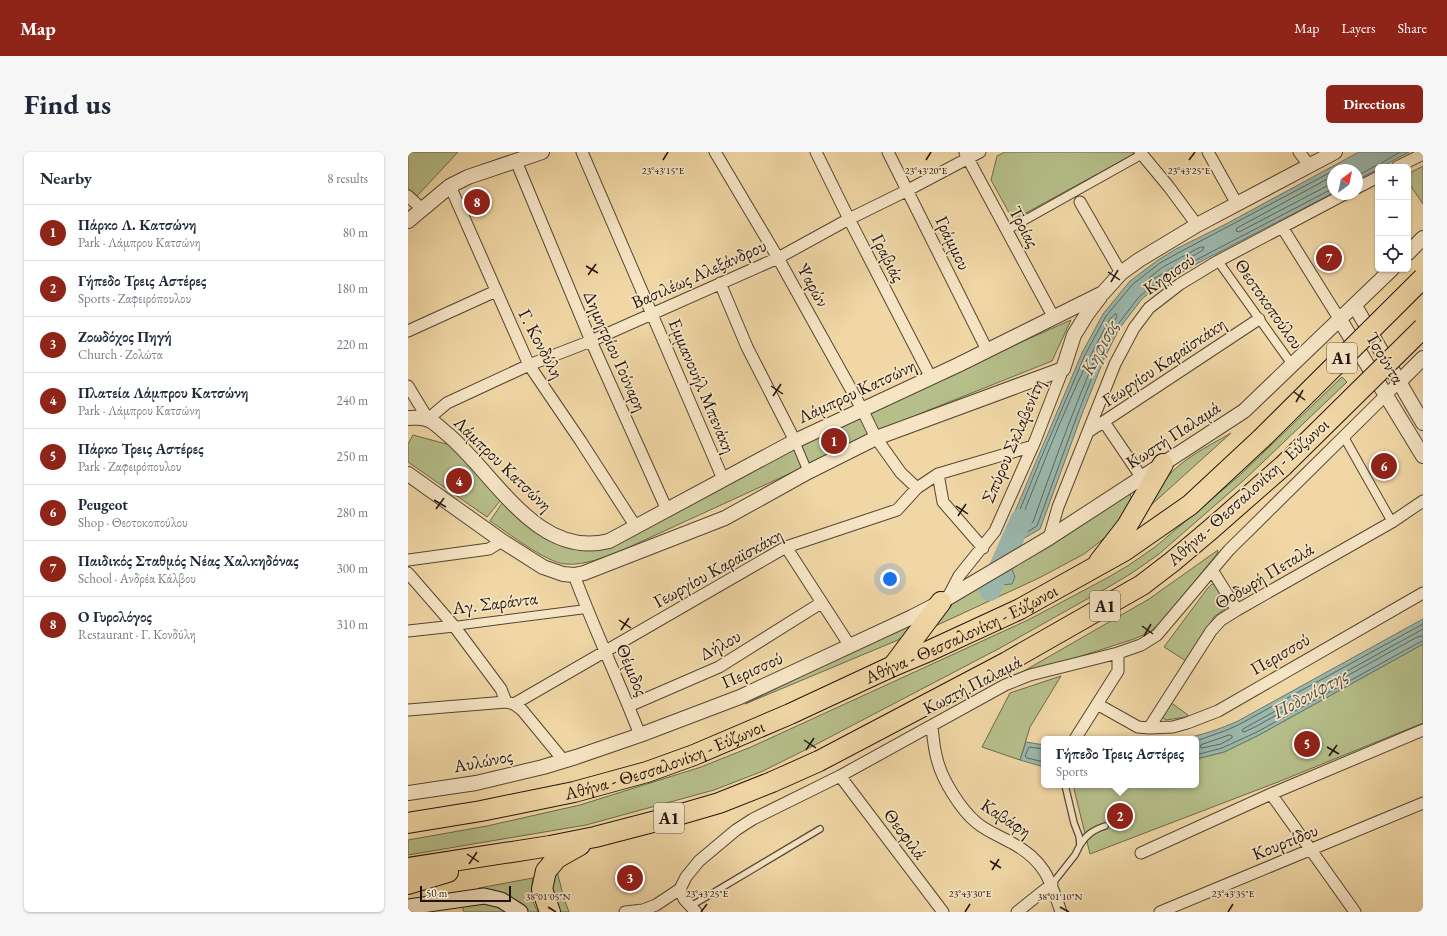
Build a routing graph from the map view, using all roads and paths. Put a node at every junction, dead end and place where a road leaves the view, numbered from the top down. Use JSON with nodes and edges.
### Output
{"nodes":[{"id":1,"x":542,"y":152,"type":"edge"},
{"id":2,"x":582,"y":152,"type":"edge"},
{"id":3,"x":715,"y":152,"type":"edge"},
{"id":4,"x":816,"y":152,"type":"edge"},
{"id":5,"x":888,"y":152,"type":"edge"},
{"id":6,"x":980,"y":152,"type":"edge"},
{"id":7,"x":1208,"y":152,"type":"edge"},
{"id":8,"x":1299,"y":152,"type":"edge"},
{"id":9,"x":1335,"y":152,"type":"edge"},
{"id":10,"x":1143,"y":153,"type":"edge"},
{"id":11,"x":1423,"y":154,"type":"edge"},
{"id":12,"x":966,"y":155,"type":"edge"},
{"id":13,"x":516,"y":161,"type":"junction"},
{"id":14,"x":1403,"y":164,"type":"edge"},
{"id":15,"x":1310,"y":166,"type":"junction"},
{"id":16,"x":1375,"y":179,"type":"edge"},
{"id":17,"x":1363,"y":185,"type":"edge"},
{"id":18,"x":450,"y":186,"type":"junction"},
{"id":19,"x":908,"y":190,"type":"junction"},
{"id":20,"x":408,"y":196,"type":"edge"},
{"id":21,"x":1334,"y":200,"type":"edge"},
{"id":22,"x":1080,"y":202,"type":"dead end"},
{"id":23,"x":1237,"y":204,"type":"junction"},
{"id":24,"x":422,"y":209,"type":"junction"},
{"id":25,"x":849,"y":219,"type":"junction"},
{"id":26,"x":408,"y":221,"type":"edge"},
{"id":27,"x":1198,"y":226,"type":"junction"},
{"id":28,"x":1282,"y":227,"type":"junction"},
{"id":29,"x":1006,"y":230,"type":"junction"},
{"id":30,"x":1423,"y":238,"type":"edge"},
{"id":31,"x":1411,"y":250,"type":"edge"},
{"id":32,"x":778,"y":258,"type":"junction"},
{"id":33,"x":1218,"y":261,"type":"junction"},
{"id":34,"x":1389,"y":272,"type":"edge"},
{"id":35,"x":1121,"y":273,"type":"junction"},
{"id":36,"x":1423,"y":278,"type":"edge"},
{"id":37,"x":720,"y":284,"type":"junction"},
{"id":38,"x":496,"y":291,"type":"junction"},
{"id":39,"x":1103,"y":294,"type":"junction"},
{"id":40,"x":1355,"y":306,"type":"junction"},
{"id":41,"x":653,"y":314,"type":"junction"},
{"id":42,"x":1054,"y":318,"type":"junction"},
{"id":43,"x":1259,"y":319,"type":"junction"},
{"id":44,"x":1340,"y":320,"type":"junction"},
{"id":45,"x":1423,"y":328,"type":"edge"},
{"id":46,"x":408,"y":331,"type":"edge"},
{"id":47,"x":591,"y":341,"type":"junction"},
{"id":48,"x":988,"y":350,"type":"junction"},
{"id":49,"x":1423,"y":358,"type":"edge"},
{"id":50,"x":529,"y":365,"type":"junction"},
{"id":51,"x":1293,"y":366,"type":"junction"},
{"id":52,"x":1063,"y":369,"type":"junction"},
{"id":53,"x":931,"y":378,"type":"junction"},
{"id":54,"x":1399,"y":382,"type":"junction"},
{"id":55,"x":408,"y":386,"type":"edge"},
{"id":56,"x":1386,"y":395,"type":"junction"},
{"id":57,"x":862,"y":409,"type":"junction"},
{"id":58,"x":408,"y":418,"type":"edge"},
{"id":59,"x":428,"y":418,"type":"junction"},
{"id":60,"x":1104,"y":422,"type":"junction"},
{"id":61,"x":1423,"y":424,"type":"edge"},
{"id":62,"x":1088,"y":432,"type":"junction"},
{"id":63,"x":1344,"y":437,"type":"junction"},
{"id":64,"x":876,"y":438,"type":"junction"},
{"id":65,"x":795,"y":442,"type":"junction"},
{"id":66,"x":1033,"y":446,"type":"junction"},
{"id":67,"x":1423,"y":456,"type":"edge"},
{"id":68,"x":1163,"y":464,"type":"junction"},
{"id":69,"x":808,"y":472,"type":"junction"},
{"id":70,"x":408,"y":474,"type":"edge"},
{"id":71,"x":938,"y":474,"type":"junction"},
{"id":72,"x":1142,"y":478,"type":"junction"},
{"id":73,"x":723,"y":479,"type":"junction"},
{"id":74,"x":917,"y":488,"type":"junction"},
{"id":75,"x":1423,"y":501,"type":"edge"},
{"id":76,"x":667,"y":510,"type":"junction"},
{"id":77,"x":1392,"y":522,"type":"junction"},
{"id":78,"x":636,"y":527,"type":"junction"},
{"id":79,"x":1049,"y":538,"type":"junction"},
{"id":80,"x":502,"y":541,"type":"junction"},
{"id":81,"x":786,"y":548,"type":"junction"},
{"id":82,"x":983,"y":548,"type":"junction"},
{"id":83,"x":408,"y":560,"type":"edge"},
{"id":84,"x":1094,"y":569,"type":"junction"},
{"id":85,"x":1212,"y":570,"type":"junction"},
{"id":86,"x":408,"y":573,"type":"edge"},
{"id":87,"x":574,"y":575,"type":"junction"},
{"id":88,"x":1423,"y":593,"type":"edge"},
{"id":89,"x":945,"y":600,"type":"junction"},
{"id":90,"x":821,"y":603,"type":"junction"},
{"id":91,"x":586,"y":609,"type":"junction"},
{"id":92,"x":1237,"y":610,"type":"junction"},
{"id":93,"x":454,"y":626,"type":"junction"},
{"id":94,"x":408,"y":631,"type":"edge"},
{"id":95,"x":850,"y":646,"type":"junction"},
{"id":96,"x":605,"y":650,"type":"junction"},
{"id":97,"x":1118,"y":653,"type":"junction"},
{"id":98,"x":893,"y":666,"type":"junction"},
{"id":99,"x":510,"y":703,"type":"junction"},
{"id":100,"x":1097,"y":704,"type":"junction"},
{"id":101,"x":629,"y":706,"type":"junction"},
{"id":102,"x":408,"y":710,"type":"edge"},
{"id":103,"x":932,"y":726,"type":"junction"},
{"id":104,"x":1149,"y":728,"type":"junction"},
{"id":105,"x":1423,"y":730,"type":"edge"},
{"id":106,"x":640,"y":735,"type":"junction"},
{"id":107,"x":1077,"y":736,"type":"edge"},
{"id":108,"x":564,"y":761,"type":"junction"},
{"id":109,"x":840,"y":776,"type":"junction"},
{"id":110,"x":1066,"y":788,"type":"edge"},
{"id":111,"x":408,"y":793,"type":"edge"},
{"id":112,"x":1271,"y":794,"type":"junction"},
{"id":113,"x":1423,"y":803,"type":"edge"},
{"id":114,"x":408,"y":823,"type":"edge"},
{"id":115,"x":1105,"y":826,"type":"dead end"},
{"id":116,"x":820,"y":829,"type":"dead end"},
{"id":117,"x":595,"y":837,"type":"junction"},
{"id":118,"x":1080,"y":845,"type":"junction"},
{"id":119,"x":1311,"y":850,"type":"junction"},
{"id":120,"x":512,"y":852,"type":"junction"},
{"id":121,"x":1141,"y":853,"type":"dead end"},
{"id":122,"x":408,"y":868,"type":"edge"},
{"id":123,"x":408,"y":884,"type":"edge"},
{"id":124,"x":1052,"y":884,"type":"junction"},
{"id":125,"x":680,"y":889,"type":"junction"},
{"id":126,"x":408,"y":907,"type":"edge"},
{"id":127,"x":515,"y":908,"type":"edge"},
{"id":128,"x":693,"y":909,"type":"edge"},
{"id":129,"x":550,"y":912,"type":"edge"},
{"id":130,"x":625,"y":912,"type":"edge"},
{"id":131,"x":943,"y":912,"type":"edge"},
{"id":132,"x":1016,"y":912,"type":"edge"},
{"id":133,"x":1061,"y":912,"type":"edge"},
{"id":134,"x":1160,"y":912,"type":"edge"},
{"id":135,"x":1356,"y":912,"type":"edge"}],
"edges":[{"from":1,"to":13,"type":"street"},
{"from":2,"to":41,"type":"street","name":"Εμμανουήλ Μπενάκη"},
{"from":3,"to":32,"type":"street","name":"Ψαρών"},
{"from":4,"to":25,"type":"street","name":"Γραβιάς"},
{"from":5,"to":19,"type":"street","name":"Γράμμου"},
{"from":6,"to":12,"type":"street","name":"Βασιλέως Αλεξάνδρου"},
{"from":7,"to":23,"type":"street"},
{"from":8,"to":15,"type":"street"},
{"from":9,"to":15,"type":"street","name":"Λάμπρου Κατσώνη"},
{"from":10,"to":27,"type":"street"},
{"from":10,"to":29,"type":"street"},
{"from":11,"to":14,"type":"street"},
{"from":12,"to":19,"type":"street","name":"Βασιλέως Αλεξάνδρου"},
{"from":12,"to":29,"type":"street","name":"Τροίας"},
{"from":13,"to":18,"type":"street"},
{"from":13,"to":47,"type":"street","name":"Δημητρίου Γούναρη"},
{"from":15,"to":23,"type":"street","name":"Λάμπρου Κατσώνη"},
{"from":16,"to":17,"type":"street"},
{"from":18,"to":24,"type":"street"},
{"from":18,"to":38,"type":"street","name":"Γ. Κονδύλη"},
{"from":19,"to":25,"type":"street","name":"Βασιλέως Αλεξάνδρου"},
{"from":19,"to":48,"type":"street","name":"Γράμμου"},
{"from":20,"to":24,"type":"street"},
{"from":21,"to":28,"type":"street","name":"Κηφισού"},
{"from":22,"to":35,"type":"street"},
{"from":23,"to":27,"type":"street","name":"Λάμπρου Κατσώνη"},
{"from":24,"to":26,"type":"street"},
{"from":25,"to":32,"type":"street","name":"Βασιλέως Αλεξάνδρου"},
{"from":25,"to":53,"type":"street","name":"Γραβιάς"},
{"from":27,"to":35,"type":"street","name":"Λάμπρου Κατσώνη"},
{"from":28,"to":33,"type":"street","name":"Κηφισού"},
{"from":28,"to":44,"type":"street"},
{"from":29,"to":42,"type":"street","name":"Τροίας"},
{"from":30,"to":31,"type":"street"},
{"from":32,"to":37,"type":"street","name":"Βασιλέως Αλεξάνδρου"},
{"from":32,"to":57,"type":"street","name":"Ψαρών"},
{"from":33,"to":43,"type":"street","name":"Θεοτοκοπούλου"},
{"from":33,"to":62,"type":"street","name":"Κηφισού"},
{"from":34,"to":40,"type":"street","name":"Κωστή Παλαμά"},
{"from":35,"to":39,"type":"street","name":"Λάμπρου Κατσώνη"},
{"from":36,"to":84,"type":"highway","name":"Αθήνα - Θεσσαλονίκη - Εύζωνοι","number":"Α1","bridge":true},
{"from":37,"to":41,"type":"street","name":"Βασιλέως Αλεξάνδρου"},
{"from":37,"to":65,"type":"street"},
{"from":38,"to":46,"type":"street"},
{"from":38,"to":50,"type":"street","name":"Γ. Κονδύλη"},
{"from":39,"to":42,"type":"street","name":"Λάμπρου Κατσώνη"},
{"from":39,"to":52,"type":"street","name":"Σπύρου Σκλαβενίτη"},
{"from":40,"to":44,"type":"street","name":"Κωστή Παλαμά"},
{"from":40,"to":54,"type":"street","name":"Τσούντα"},
{"from":41,"to":47,"type":"street","name":"Βασιλέως Αλεξάνδρου"},
{"from":41,"to":73,"type":"street","name":"Εμμανουήλ Μπενάκη"},
{"from":42,"to":48,"type":"street","name":"Λάμπρου Κατσώνη"},
{"from":43,"to":51,"type":"street","name":"Θεοτοκοπούλου"},
{"from":43,"to":60,"type":"street","name":"Γεωργίου Καραϊσκάκη"},
{"from":44,"to":51,"type":"street","name":"Κωστή Παλαμά"},
{"from":44,"to":56,"type":"street","name":"Τσούντα"},
{"from":45,"to":117,"type":"highway","name":"Αθήνα - Θεσσαλονίκη - Εύζωνοι","number":"Α1","bridge":true},
{"from":47,"to":50,"type":"street","name":"Βασιλέως Αλεξάνδρου"},
{"from":47,"to":76,"type":"street","name":"Δημητρίου Γούναρη"},
{"from":48,"to":53,"type":"street","name":"Λάμπρου Κατσώνη"},
{"from":49,"to":54,"type":"street","name":"Κωστή Παλαμά"},
{"from":50,"to":59,"type":"street","name":"Βασιλέως Αλεξάνδρου"},
{"from":50,"to":78,"type":"street","name":"Γ. Κονδύλη"},
{"from":51,"to":68,"type":"street","name":"Κωστή Παλαμά"},
{"from":52,"to":64,"type":"street"},
{"from":52,"to":66,"type":"street","name":"Σπύρου Σκλαβενίτη"},
{"from":53,"to":57,"type":"street","name":"Λάμπρου Κατσώνη"},
{"from":54,"to":56,"type":"street","name":"Κωστή Παλαμά"},
{"from":54,"to":61,"type":"street","name":"Τσούντα"},
{"from":55,"to":59,"type":"street"},
{"from":56,"to":63,"type":"street","name":"Κωστή Παλαμά"},
{"from":56,"to":67,"type":"street","name":"Τσούντα"},
{"from":57,"to":64,"type":"street","name":"Ψαρών"},
{"from":57,"to":65,"type":"street","name":"Λάμπρου Κατσώνη"},
{"from":58,"to":59,"type":"street","name":"Λάμπρου Κατσώνη"},
{"from":59,"to":78,"type":"street","name":"Λάμπρου Κατσώνη"},
{"from":60,"to":62,"type":"street","name":"Γεωργίου Καραϊσκάκη"},
{"from":60,"to":72,"type":"street"},
{"from":62,"to":79,"type":"street","name":"Κηφισού"},
{"from":63,"to":77,"type":"street"},
{"from":63,"to":85,"type":"street","name":"Κωστή Παλαμά"},
{"from":64,"to":69,"type":"street"},
{"from":64,"to":74,"type":"street","name":"Ψαρών"},
{"from":65,"to":69,"type":"street"},
{"from":65,"to":73,"type":"street","name":"Λάμπρου Κατσώνη"},
{"from":66,"to":71,"type":"street","name":"Γεωργίου Καραϊσκάκη"},
{"from":66,"to":82,"type":"street","name":"Σπύρου Σκλαβενίτη"},
{"from":68,"to":72,"type":"street","name":"Κωστή Παλαμά"},
{"from":68,"to":84,"type":"highway"},
{"from":69,"to":87,"type":"street"},
{"from":70,"to":80,"type":"street"},
{"from":71,"to":74,"type":"street","name":"Γεωργίου Καραϊσκάκη"},
{"from":71,"to":82,"type":"street"},
{"from":72,"to":79,"type":"street","name":"Κωστή Παλαμά"},
{"from":73,"to":76,"type":"street","name":"Λάμπρου Κατσώνη"},
{"from":74,"to":81,"type":"street","name":"Γεωργίου Καραϊσκάκη"},
{"from":75,"to":77,"type":"street","name":"Θοδωρή Πεταλά"},
{"from":76,"to":78,"type":"street","name":"Λάμπρου Κατσώνη"},
{"from":77,"to":92,"type":"street","name":"Θοδωρή Πεταλά"},
{"from":79,"to":89,"type":"street","name":"Κωστή Παλαμά"},
{"from":80,"to":83,"type":"street"},
{"from":80,"to":87,"type":"street"},
{"from":81,"to":90,"type":"street"},
{"from":81,"to":96,"type":"street","name":"Γεωργίου Καραϊσκάκη"},
{"from":82,"to":89,"type":"street","name":"Σπύρου Σκλαβενίτη"},
{"from":84,"to":98,"type":"highway","name":"Αθήνα - Θεσσαλονίκη - Εύζωνοι","number":"Α1"},
{"from":85,"to":92,"type":"street"},
{"from":85,"to":97,"type":"street","name":"Κωστή Παλαμά"},
{"from":86,"to":93,"type":"street"},
{"from":87,"to":91,"type":"street","name":"Θέμιδος"},
{"from":88,"to":104,"type":"street","name":"Περισσού"},
{"from":89,"to":95,"type":"street","name":"Περισσού"},
{"from":89,"to":98,"type":"highway"},
{"from":90,"to":95,"type":"street"},
{"from":90,"to":101,"type":"street","name":"Δήλου"},
{"from":91,"to":93,"type":"street","name":"Αγ. Σαράντα"},
{"from":91,"to":96,"type":"street","name":"Θέμιδος"},
{"from":92,"to":104,"type":"street","name":"Θοδωρή Πεταλά"},
{"from":93,"to":94,"type":"street","name":"Αγ. Σαράντα"},
{"from":93,"to":99,"type":"street"},
{"from":95,"to":106,"type":"street","name":"Περισσού"},
{"from":96,"to":99,"type":"street","name":"Γεωργίου Καραϊσκάκη"},
{"from":96,"to":101,"type":"street","name":"Θέμιδος"},
{"from":97,"to":100,"type":"street"},
{"from":97,"to":103,"type":"street","name":"Κωστή Παλαμά"},
{"from":98,"to":114,"type":"highway","name":"Αθήνα - Θεσσαλονίκη - Εύζωνοι","number":"Α1"},
{"from":99,"to":102,"type":"street"},
{"from":99,"to":108,"type":"street"},
{"from":100,"to":104,"type":"street"},
{"from":100,"to":107,"type":"street"},
{"from":101,"to":106,"type":"street","name":"Θέμιδος"},
{"from":103,"to":109,"type":"street","name":"Κωστή Παλαμά"},
{"from":103,"to":124,"type":"street","name":"Καβάφη"},
{"from":105,"to":112,"type":"street"},
{"from":106,"to":108,"type":"street","name":"Περισσού"},
{"from":108,"to":111,"type":"street","name":"Αυλώνος"},
{"from":109,"to":125,"type":"street","name":"Κωστή Παλαμά"},
{"from":109,"to":131,"type":"street","name":"Θεοφιλά"},
{"from":110,"to":118,"type":"lane"},
{"from":112,"to":119,"type":"street"},
{"from":112,"to":121,"type":"street"},
{"from":113,"to":119,"type":"street","name":"Κουρτίδου"},
{"from":115,"to":118,"type":"lane"},
{"from":116,"to":128,"type":"lane"},
{"from":117,"to":120,"type":"highway","name":"Αθήνα - Θεσσαλονίκη - Εύζωνοι","number":"Α1"},
{"from":117,"to":129,"type":"highway"},
{"from":118,"to":124,"type":"lane"},
{"from":119,"to":134,"type":"street","name":"Κουρτίδου"},
{"from":119,"to":135,"type":"street"},
{"from":120,"to":122,"type":"highway","name":"Αθήνα - Θεσσαλονίκη - Εύζωνοι","number":"Α1"},
{"from":120,"to":123,"type":"highway"},
{"from":124,"to":132,"type":"street"},
{"from":124,"to":133,"type":"street","name":"Καβάφη"},
{"from":125,"to":128,"type":"street"},
{"from":125,"to":130,"type":"street"},
{"from":126,"to":127,"type":"main road"}]}
